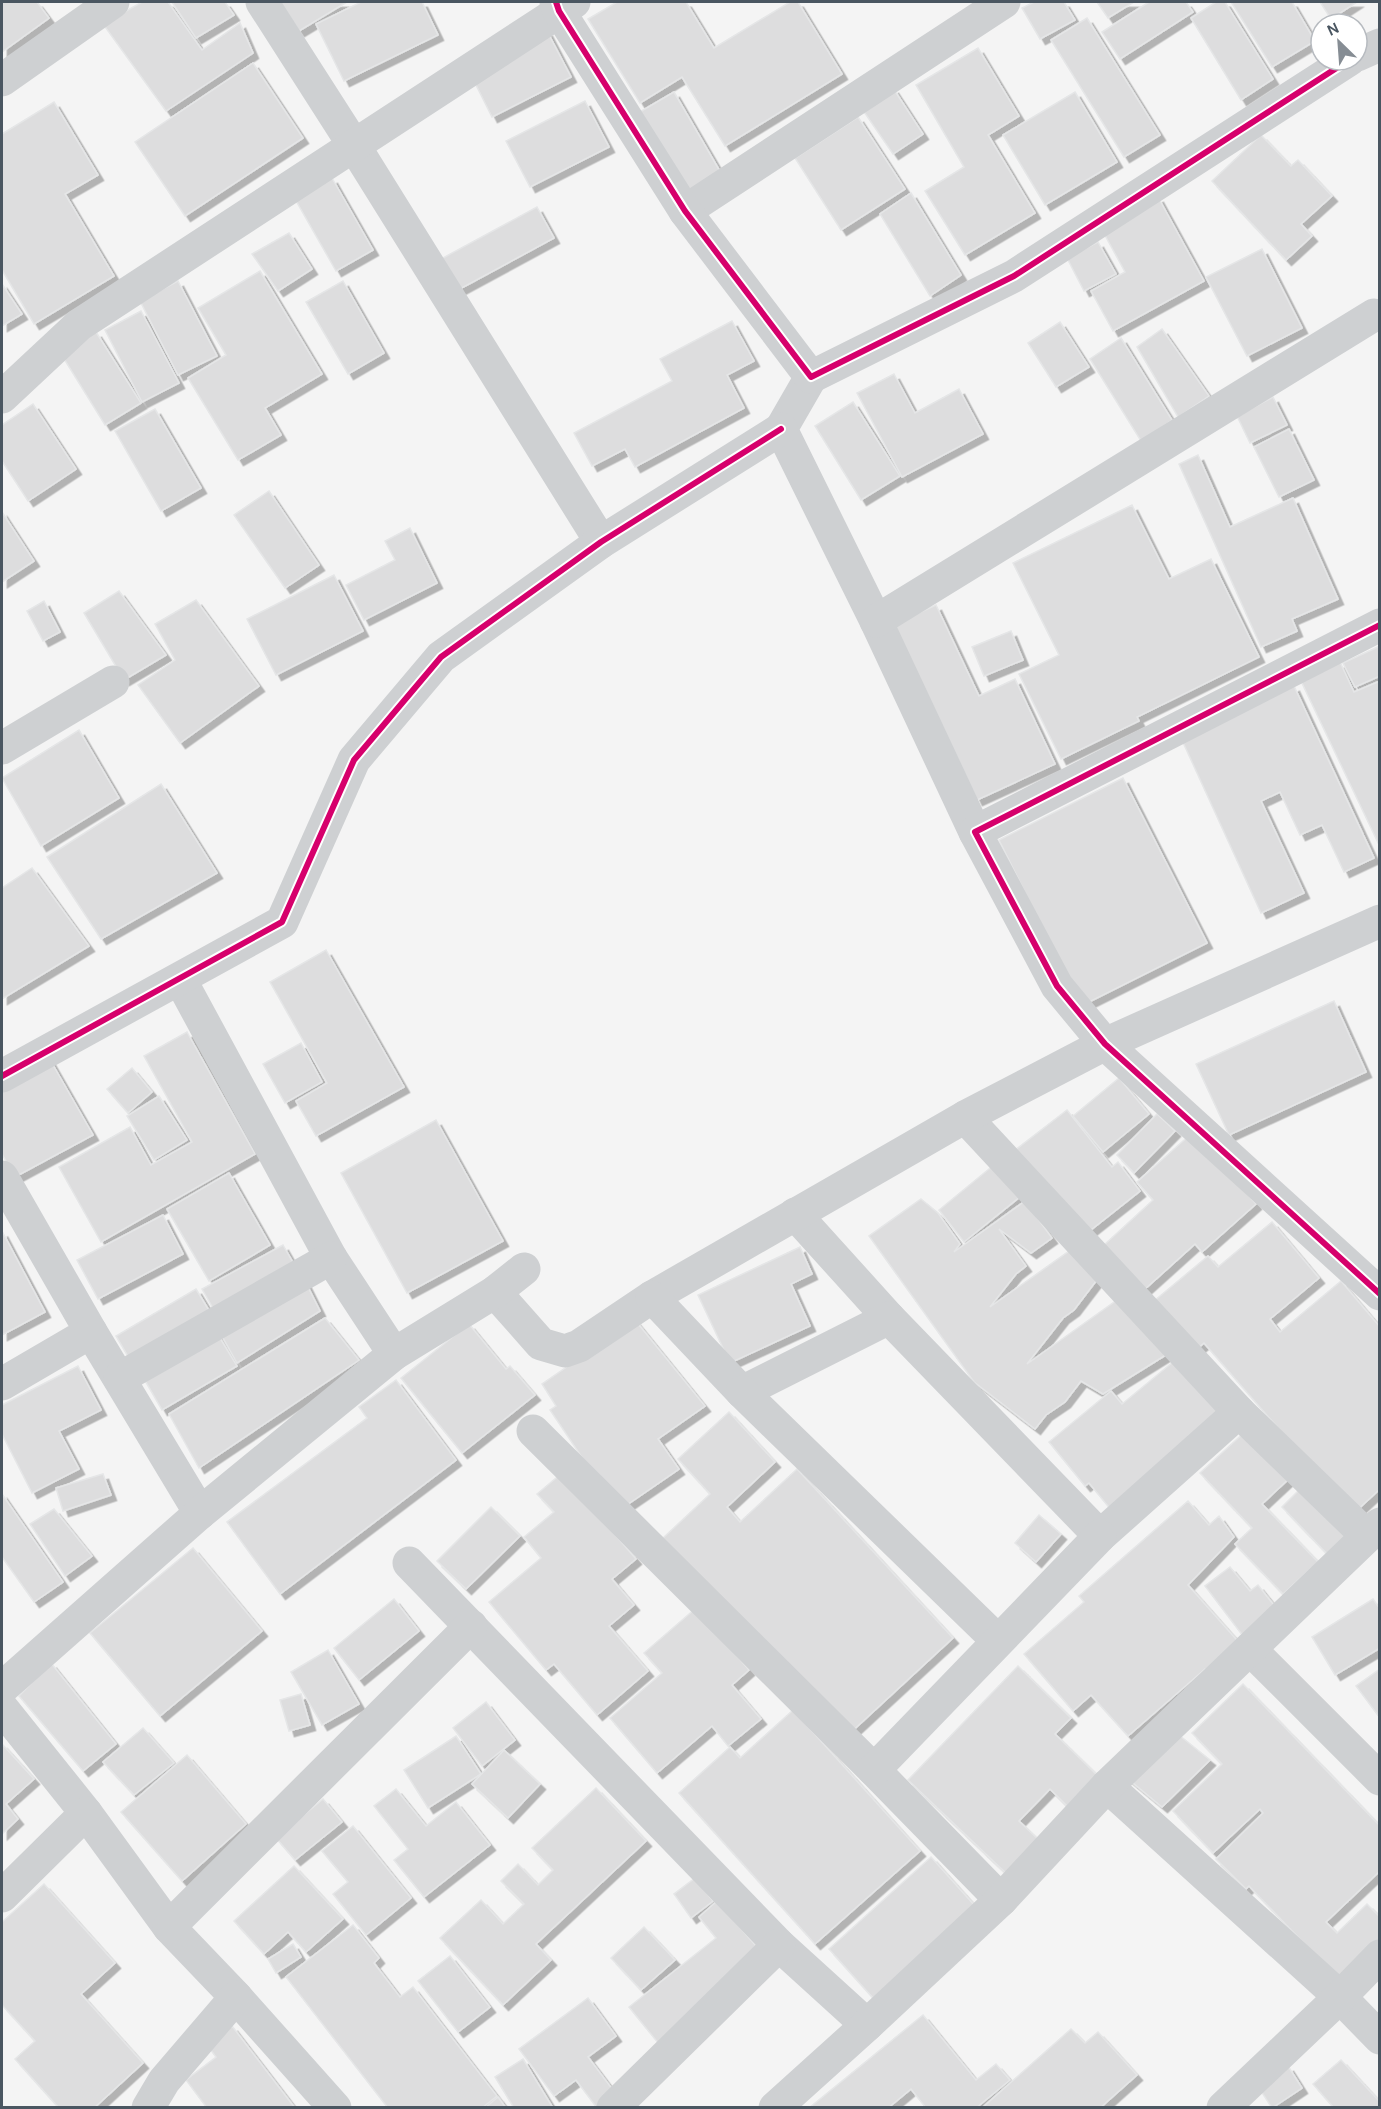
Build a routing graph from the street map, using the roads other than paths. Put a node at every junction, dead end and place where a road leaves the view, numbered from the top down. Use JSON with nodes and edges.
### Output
{"nodes":[{"id":1,"x":113,"y":2,"type":"edge"},
{"id":2,"x":262,"y":2,"type":"edge"},
{"id":3,"x":1004,"y":2,"type":"edge"},
{"id":4,"x":563,"y":5,"type":"edge"},
{"id":5,"x":1330,"y":72,"type":"edge"},
{"id":6,"x":2,"y":80,"type":"edge"},
{"id":7,"x":353,"y":144,"type":"junction"},
{"id":8,"x":685,"y":211,"type":"junction"},
{"id":9,"x":1374,"y":315,"type":"dead end"},
{"id":10,"x":811,"y":377,"type":"junction"},
{"id":11,"x":2,"y":397,"type":"edge"},
{"id":12,"x":781,"y":429,"type":"junction"},
{"id":13,"x":601,"y":542,"type":"junction"},
{"id":14,"x":876,"y":621,"type":"junction"},
{"id":15,"x":1380,"y":626,"type":"edge"},
{"id":16,"x":113,"y":682,"type":"dead end"},
{"id":17,"x":2,"y":748,"type":"edge"},
{"id":18,"x":975,"y":832,"type":"junction"},
{"id":19,"x":1380,"y":921,"type":"edge"},
{"id":20,"x":180,"y":979,"type":"junction"},
{"id":21,"x":1105,"y":1044,"type":"junction"},
{"id":22,"x":2,"y":1076,"type":"edge"},
{"id":23,"x":965,"y":1117,"type":"junction"},
{"id":24,"x":2,"y":1177,"type":"edge"},
{"id":25,"x":795,"y":1214,"type":"junction"},
{"id":26,"x":331,"y":1258,"type":"junction"},
{"id":27,"x":524,"y":1269,"type":"dead end"},
{"id":28,"x":495,"y":1292,"type":"junction"},
{"id":29,"x":1380,"y":1294,"type":"edge"},
{"id":30,"x":652,"y":1297,"type":"junction"},
{"id":31,"x":889,"y":1318,"type":"junction"},
{"id":32,"x":92,"y":1332,"type":"junction"},
{"id":33,"x":394,"y":1354,"type":"junction"},
{"id":34,"x":120,"y":1378,"type":"junction"},
{"id":35,"x":2,"y":1384,"type":"edge"},
{"id":36,"x":741,"y":1392,"type":"junction"},
{"id":37,"x":1239,"y":1412,"type":"junction"},
{"id":38,"x":533,"y":1431,"type":"dead end"},
{"id":39,"x":200,"y":1513,"type":"junction"},
{"id":40,"x":1373,"y":1530,"type":"edge"},
{"id":41,"x":1100,"y":1536,"type":"junction"},
{"id":42,"x":409,"y":1563,"type":"dead end"},
{"id":43,"x":471,"y":1626,"type":"junction"},
{"id":44,"x":998,"y":1641,"type":"junction"},
{"id":45,"x":1250,"y":1649,"type":"junction"},
{"id":46,"x":2,"y":1688,"type":"edge"},
{"id":47,"x":2,"y":1708,"type":"edge"},
{"id":48,"x":874,"y":1770,"type":"junction"},
{"id":49,"x":1380,"y":1779,"type":"edge"},
{"id":50,"x":1107,"y":1786,"type":"junction"},
{"id":51,"x":86,"y":1813,"type":"junction"},
{"id":52,"x":2,"y":1896,"type":"edge"},
{"id":53,"x":1001,"y":1900,"type":"junction"},
{"id":54,"x":169,"y":1927,"type":"junction"},
{"id":55,"x":779,"y":1946,"type":"junction"},
{"id":56,"x":1380,"y":1956,"type":"edge"},
{"id":57,"x":236,"y":1997,"type":"junction"},
{"id":58,"x":1340,"y":1997,"type":"junction"},
{"id":59,"x":867,"y":2025,"type":"junction"},
{"id":60,"x":1380,"y":2038,"type":"edge"},
{"id":61,"x":147,"y":2108,"type":"edge"},
{"id":62,"x":335,"y":2108,"type":"edge"},
{"id":63,"x":613,"y":2108,"type":"edge"},
{"id":64,"x":775,"y":2108,"type":"edge"},
{"id":65,"x":1222,"y":2108,"type":"edge"}],
"edges":[{"from":1,"to":6,"type":"street"},
{"from":2,"to":7,"type":"street"},
{"from":3,"to":8,"type":"street"},
{"from":4,"to":7,"type":"street"},
{"from":4,"to":8,"type":"street"},
{"from":5,"to":10,"type":"street"},
{"from":7,"to":11,"type":"street"},
{"from":7,"to":13,"type":"street"},
{"from":8,"to":10,"type":"street"},
{"from":9,"to":14,"type":"street"},
{"from":10,"to":12,"type":"street"},
{"from":12,"to":13,"type":"street"},
{"from":12,"to":14,"type":"street"},
{"from":13,"to":20,"type":"street"},
{"from":14,"to":18,"type":"street"},
{"from":15,"to":18,"type":"street"},
{"from":16,"to":17,"type":"street"},
{"from":18,"to":21,"type":"street"},
{"from":19,"to":21,"type":"street"},
{"from":20,"to":22,"type":"street"},
{"from":20,"to":26,"type":"street"},
{"from":21,"to":23,"type":"street"},
{"from":21,"to":29,"type":"street"},
{"from":23,"to":25,"type":"street"},
{"from":23,"to":37,"type":"street"},
{"from":24,"to":32,"type":"street"},
{"from":25,"to":30,"type":"street"},
{"from":25,"to":31,"type":"street"},
{"from":26,"to":33,"type":"street"},
{"from":26,"to":34,"type":"street"},
{"from":27,"to":28,"type":"street"},
{"from":28,"to":30,"type":"street"},
{"from":28,"to":33,"type":"street"},
{"from":30,"to":36,"type":"street"},
{"from":31,"to":36,"type":"street"},
{"from":31,"to":41,"type":"street"},
{"from":32,"to":34,"type":"street"},
{"from":32,"to":35,"type":"street"},
{"from":33,"to":39,"type":"street"},
{"from":34,"to":39,"type":"street"},
{"from":36,"to":44,"type":"street"},
{"from":37,"to":40,"type":"street"},
{"from":37,"to":41,"type":"street"},
{"from":38,"to":48,"type":"street"},
{"from":39,"to":46,"type":"street"},
{"from":40,"to":45,"type":"street"},
{"from":41,"to":44,"type":"street"},
{"from":42,"to":43,"type":"street"},
{"from":43,"to":54,"type":"street"},
{"from":43,"to":55,"type":"street"},
{"from":44,"to":48,"type":"street"},
{"from":45,"to":49,"type":"street"},
{"from":45,"to":50,"type":"street"},
{"from":47,"to":51,"type":"street"},
{"from":48,"to":53,"type":"street"},
{"from":50,"to":53,"type":"street"},
{"from":50,"to":58,"type":"street"},
{"from":51,"to":52,"type":"street"},
{"from":51,"to":54,"type":"street"},
{"from":53,"to":59,"type":"street"},
{"from":54,"to":57,"type":"street"},
{"from":55,"to":59,"type":"street"},
{"from":55,"to":63,"type":"street"},
{"from":56,"to":58,"type":"street"},
{"from":57,"to":61,"type":"street"},
{"from":57,"to":62,"type":"street"},
{"from":58,"to":60,"type":"street"},
{"from":58,"to":65,"type":"street"},
{"from":59,"to":64,"type":"street"}]}
